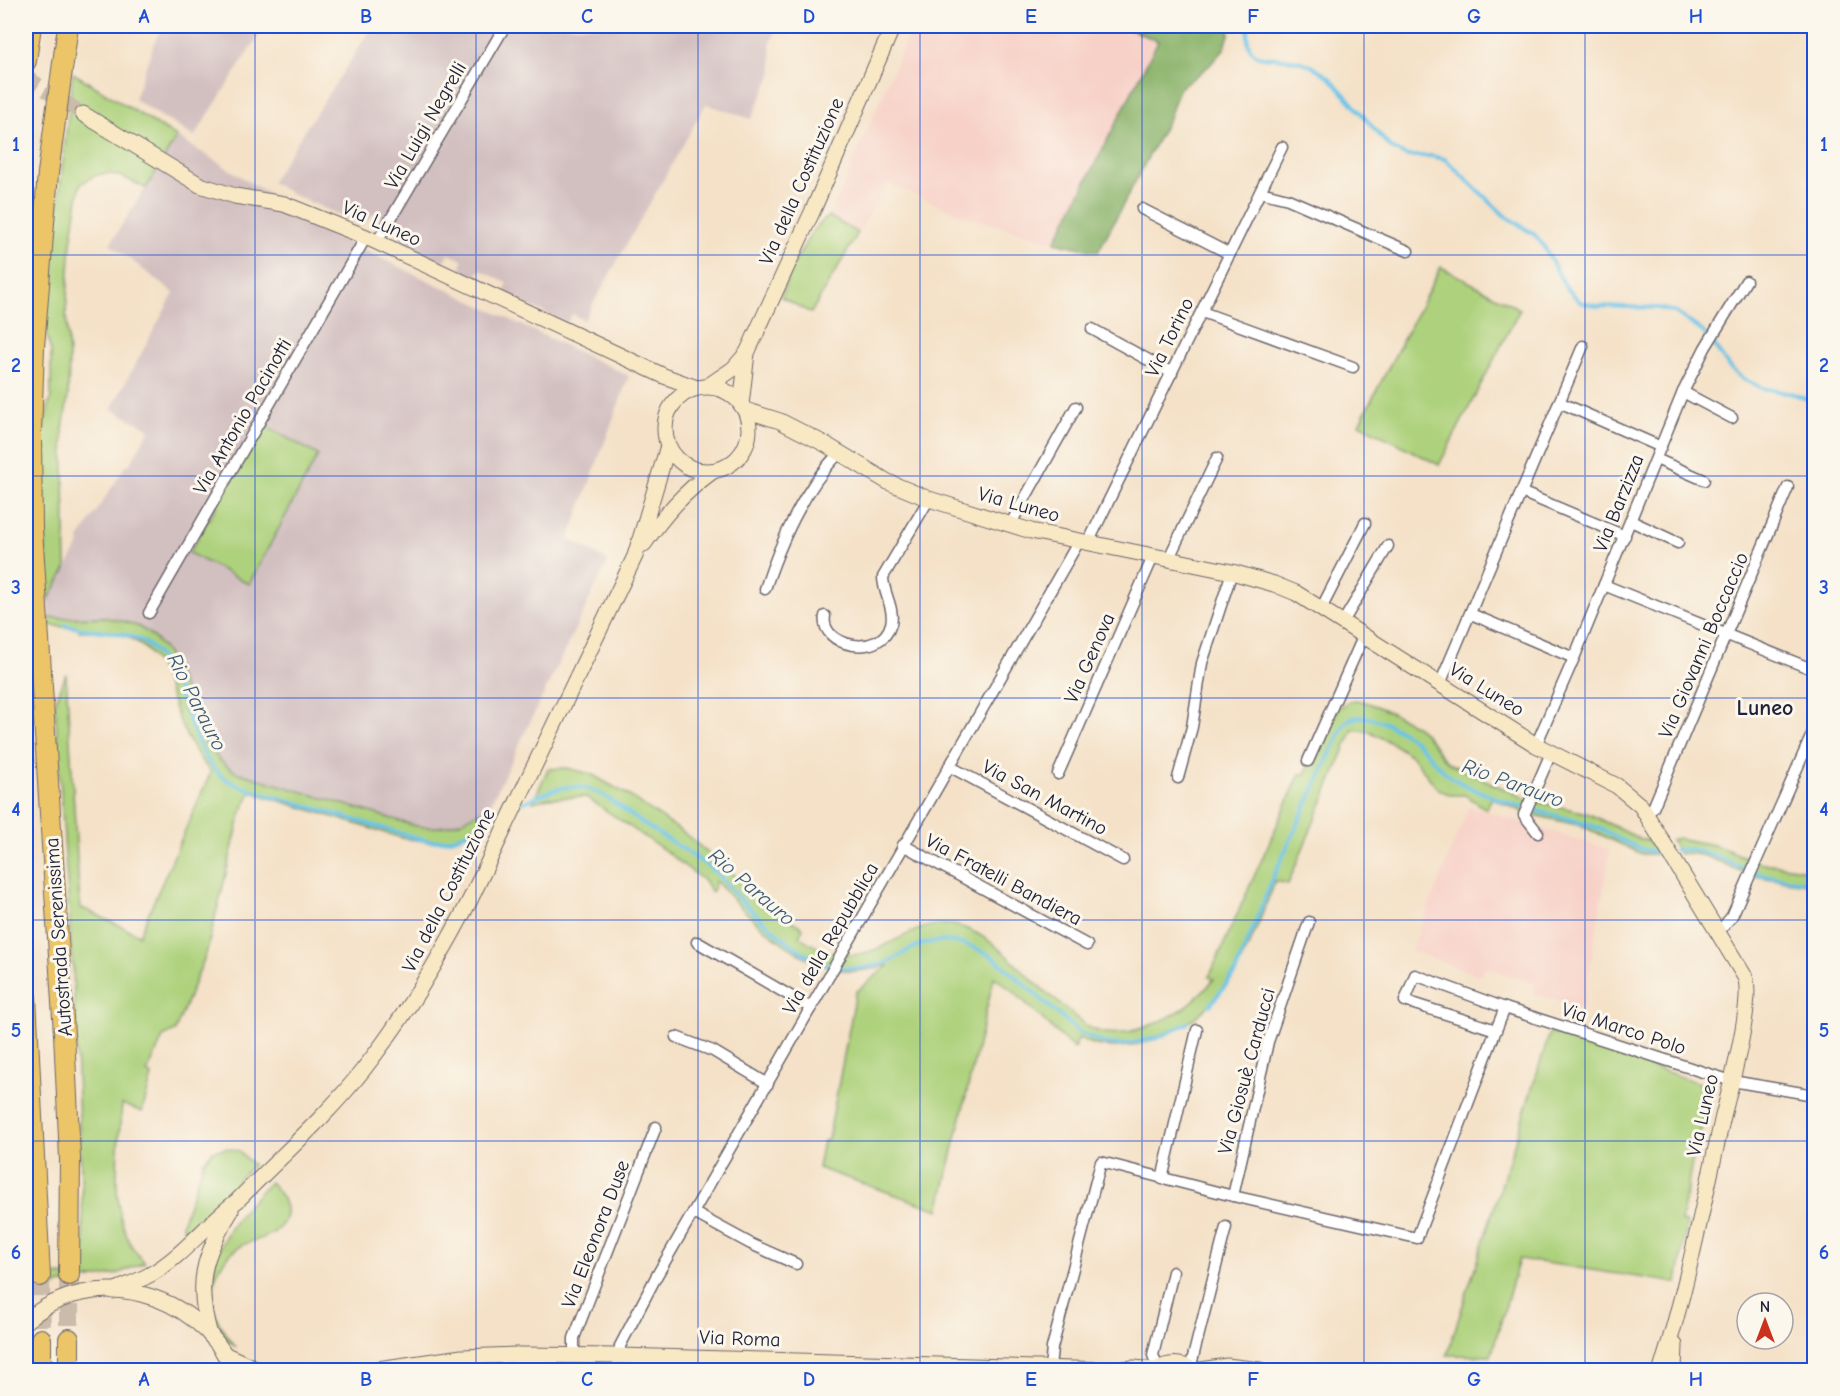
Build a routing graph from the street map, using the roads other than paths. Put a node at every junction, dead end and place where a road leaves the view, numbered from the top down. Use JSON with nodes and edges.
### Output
{"nodes":[{"id":1,"x":30,"y":26,"type":"edge"},
{"id":2,"x":68,"y":26,"type":"edge"},
{"id":3,"x":505,"y":26,"type":"edge"},
{"id":4,"x":893,"y":26,"type":"edge"},
{"id":5,"x":26,"y":61,"type":"edge"},
{"id":6,"x":83,"y":114,"type":"tunnel mouth"},
{"id":7,"x":1282,"y":147,"type":"dead end"},
{"id":8,"x":1260,"y":192,"type":"junction"},
{"id":9,"x":1142,"y":209,"type":"dead end"},
{"id":10,"x":372,"y":240,"type":"junction"},
{"id":11,"x":1408,"y":251,"type":"dead end"},
{"id":12,"x":1230,"y":254,"type":"junction"},
{"id":13,"x":1746,"y":281,"type":"dead end"},
{"id":14,"x":1202,"y":312,"type":"junction"},
{"id":15,"x":1092,"y":328,"type":"dead end"},
{"id":16,"x":1583,"y":346,"type":"dead end"},
{"id":17,"x":747,"y":353,"type":"junction"},
{"id":18,"x":1353,"y":367,"type":"dead end"},
{"id":19,"x":1172,"y":374,"type":"junction"},
{"id":20,"x":664,"y":376,"type":"junction"},
{"id":21,"x":703,"y":387,"type":"junction"},
{"id":22,"x":1683,"y":392,"type":"junction"},
{"id":23,"x":1559,"y":402,"type":"junction"},
{"id":24,"x":1076,"y":407,"type":"dead end"},
{"id":25,"x":743,"y":408,"type":"junction"},
{"id":26,"x":670,"y":409,"type":"junction"},
{"id":27,"x":1731,"y":418,"type":"dead end"},
{"id":28,"x":792,"y":428,"type":"junction"},
{"id":29,"x":749,"y":435,"type":"junction"},
{"id":30,"x":668,"y":446,"type":"junction"},
{"id":31,"x":1661,"y":447,"type":"junction"},
{"id":32,"x":839,"y":453,"type":"junction"},
{"id":33,"x":1217,"y":458,"type":"dead end"},
{"id":34,"x":1656,"y":459,"type":"junction"},
{"id":35,"x":713,"y":471,"type":"junction"},
{"id":36,"x":1704,"y":480,"type":"dead end"},
{"id":37,"x":1788,"y":487,"type":"dead end"},
{"id":38,"x":1521,"y":492,"type":"junction"},
{"id":39,"x":929,"y":499,"type":"junction"},
{"id":40,"x":1631,"y":521,"type":"junction"},
{"id":41,"x":1365,"y":523,"type":"dead end"},
{"id":42,"x":1010,"y":525,"type":"junction"},
{"id":43,"x":1625,"y":536,"type":"junction"},
{"id":44,"x":1083,"y":542,"type":"junction"},
{"id":45,"x":1678,"y":543,"type":"dead end"},
{"id":46,"x":1388,"y":546,"type":"dead end"},
{"id":47,"x":635,"y":556,"type":"junction"},
{"id":48,"x":1161,"y":558,"type":"junction"},
{"id":49,"x":1232,"y":572,"type":"junction"},
{"id":50,"x":1604,"y":585,"type":"junction"},
{"id":51,"x":765,"y":589,"type":"dead end"},
{"id":52,"x":1321,"y":609,"type":"junction"},
{"id":53,"x":149,"y":613,"type":"dead end"},
{"id":54,"x":1471,"y":614,"type":"junction"},
{"id":55,"x":825,"y":616,"type":"dead end"},
{"id":56,"x":1343,"y":622,"type":"junction"},
{"id":57,"x":1364,"y":635,"type":"junction"},
{"id":58,"x":1727,"y":635,"type":"junction"},
{"id":59,"x":1574,"y":658,"type":"junction"},
{"id":60,"x":1815,"y":670,"type":"edge"},
{"id":61,"x":1440,"y":684,"type":"junction"},
{"id":62,"x":1815,"y":730,"type":"edge"},
{"id":63,"x":1812,"y":742,"type":"edge"},
{"id":64,"x":1536,"y":745,"type":"junction"},
{"id":65,"x":1551,"y":753,"type":"junction"},
{"id":66,"x":1308,"y":761,"type":"dead end"},
{"id":67,"x":949,"y":766,"type":"junction"},
{"id":68,"x":1058,"y":774,"type":"dead end"},
{"id":69,"x":1178,"y":778,"type":"dead end"},
{"id":70,"x":1647,"y":814,"type":"junction"},
{"id":71,"x":1538,"y":833,"type":"dead end"},
{"id":72,"x":903,"y":845,"type":"junction"},
{"id":73,"x":1123,"y":860,"type":"dead end"},
{"id":74,"x":1309,"y":922,"type":"dead end"},
{"id":75,"x":1716,"y":931,"type":"junction"},
{"id":76,"x":697,"y":942,"type":"dead end"},
{"id":77,"x":1087,"y":945,"type":"dead end"},
{"id":78,"x":26,"y":997,"type":"edge"},
{"id":79,"x":811,"y":1008,"type":"junction"},
{"id":80,"x":1505,"y":1008,"type":"junction"},
{"id":81,"x":1197,"y":1030,"type":"dead end"},
{"id":82,"x":1496,"y":1030,"type":"junction"},
{"id":83,"x":676,"y":1036,"type":"dead end"},
{"id":84,"x":1731,"y":1081,"type":"junction"},
{"id":85,"x":768,"y":1084,"type":"junction"},
{"id":86,"x":1815,"y":1095,"type":"edge"},
{"id":87,"x":656,"y":1127,"type":"dead end"},
{"id":88,"x":1162,"y":1179,"type":"junction"},
{"id":89,"x":1233,"y":1196,"type":"junction"},
{"id":90,"x":237,"y":1201,"type":"junction"},
{"id":91,"x":694,"y":1213,"type":"junction"},
{"id":92,"x":1226,"y":1227,"type":"dead end"},
{"id":93,"x":796,"y":1264,"type":"dead end"},
{"id":94,"x":1173,"y":1272,"type":"dead end"},
{"id":95,"x":69,"y":1275,"type":"tunnel mouth"},
{"id":96,"x":40,"y":1276,"type":"tunnel mouth"},
{"id":97,"x":113,"y":1291,"type":"junction"},
{"id":98,"x":1677,"y":1321,"type":"junction"},
{"id":99,"x":26,"y":1322,"type":"edge"},
{"id":100,"x":210,"y":1335,"type":"junction"},
{"id":101,"x":41,"y":1339,"type":"tunnel mouth"},
{"id":102,"x":69,"y":1340,"type":"tunnel mouth"},
{"id":103,"x":224,"y":1354,"type":"junction"},
{"id":104,"x":574,"y":1356,"type":"junction"},
{"id":105,"x":620,"y":1356,"type":"junction"},
{"id":106,"x":518,"y":1363,"type":"edge"},
{"id":107,"x":823,"y":1366,"type":"edge"},
{"id":108,"x":1050,"y":1368,"type":"junction"},
{"id":109,"x":1110,"y":1370,"type":"edge"},
{"id":110,"x":1157,"y":1370,"type":"edge"},
{"id":111,"x":1195,"y":1370,"type":"edge"},
{"id":112,"x":41,"y":1371,"type":"edge"},
{"id":113,"x":69,"y":1371,"type":"edge"},
{"id":114,"x":233,"y":1371,"type":"edge"},
{"id":115,"x":259,"y":1371,"type":"edge"},
{"id":116,"x":371,"y":1371,"type":"edge"},
{"id":117,"x":1260,"y":1371,"type":"edge"},
{"id":118,"x":1661,"y":1371,"type":"edge"},
{"id":119,"x":1674,"y":1371,"type":"edge"}],
"edges":[{"from":1,"to":5,"type":"highway"},
{"from":2,"to":95,"type":"highway","name":"Autostrada Serenissima"},
{"from":3,"to":10,"type":"street","name":"Via Luigi Negrelli"},
{"from":4,"to":17,"type":"street","name":"Via della Costituzione"},
{"from":6,"to":10,"type":"street","name":"Via Luneo"},
{"from":7,"to":8,"type":"street","name":"Via Torino"},
{"from":8,"to":11,"type":"street"},
{"from":8,"to":12,"type":"street","name":"Via Torino"},
{"from":9,"to":12,"type":"street"},
{"from":10,"to":20,"type":"street","name":"Via Luneo"},
{"from":10,"to":53,"type":"street","name":"Via Antonio Pacinotti"},
{"from":12,"to":14,"type":"street","name":"Via Torino"},
{"from":13,"to":22,"type":"street","name":"Via Barzizza"},
{"from":14,"to":18,"type":"street"},
{"from":14,"to":19,"type":"street","name":"Via Torino"},
{"from":15,"to":19,"type":"street"},
{"from":16,"to":23,"type":"street"},
{"from":17,"to":21,"type":"street","name":"Via della Costituzione"},
{"from":17,"to":25,"type":"street","name":"Via della Costituzione"},
{"from":19,"to":44,"type":"street","name":"Via Torino"},
{"from":20,"to":21,"type":"street","name":"Via Luneo"},
{"from":20,"to":26,"type":"street"},
{"from":21,"to":25,"type":"street"},
{"from":21,"to":26,"type":"street"},
{"from":22,"to":27,"type":"street"},
{"from":22,"to":31,"type":"street","name":"Via Barzizza"},
{"from":23,"to":31,"type":"street"},
{"from":23,"to":38,"type":"street"},
{"from":24,"to":42,"type":"street"},
{"from":25,"to":28,"type":"street","name":"Via Luneo"},
{"from":25,"to":29,"type":"street"},
{"from":26,"to":30,"type":"street"},
{"from":28,"to":29,"type":"street","name":"Via Luneo"},
{"from":28,"to":32,"type":"street","name":"Via Luneo"},
{"from":29,"to":35,"type":"street"},
{"from":30,"to":35,"type":"street"},
{"from":30,"to":47,"type":"street","name":"Via della Costituzione"},
{"from":31,"to":34,"type":"street","name":"Via Barzizza"},
{"from":32,"to":39,"type":"street","name":"Via Luneo"},
{"from":32,"to":51,"type":"street"},
{"from":33,"to":48,"type":"street","name":"Via Genova"},
{"from":34,"to":36,"type":"street"},
{"from":34,"to":40,"type":"street","name":"Via Barzizza"},
{"from":35,"to":47,"type":"street","name":"Via della Costituzione"},
{"from":37,"to":58,"type":"street","name":"Via Giovanni Boccaccio"},
{"from":38,"to":43,"type":"street"},
{"from":38,"to":54,"type":"street"},
{"from":39,"to":42,"type":"street","name":"Via Luneo"},
{"from":39,"to":55,"type":"street"},
{"from":40,"to":43,"type":"street","name":"Via Barzizza"},
{"from":40,"to":45,"type":"street"},
{"from":41,"to":52,"type":"street"},
{"from":42,"to":44,"type":"street","name":"Via Luneo"},
{"from":43,"to":50,"type":"street","name":"Via Barzizza"},
{"from":44,"to":48,"type":"street","name":"Via Luneo"},
{"from":44,"to":67,"type":"street","name":"Via della Repubblica"},
{"from":46,"to":56,"type":"street"},
{"from":47,"to":90,"type":"street","name":"Via della Costituzione"},
{"from":48,"to":49,"type":"street","name":"Via Luneo"},
{"from":48,"to":68,"type":"street","name":"Via Genova"},
{"from":49,"to":52,"type":"street","name":"Via Luneo"},
{"from":49,"to":69,"type":"street"},
{"from":50,"to":58,"type":"street"},
{"from":50,"to":59,"type":"street","name":"Via Barzizza"},
{"from":52,"to":56,"type":"street","name":"Via Luneo"},
{"from":54,"to":59,"type":"street"},
{"from":54,"to":61,"type":"street"},
{"from":56,"to":57,"type":"street","name":"Via Luneo"},
{"from":57,"to":61,"type":"street","name":"Via Luneo"},
{"from":57,"to":66,"type":"street"},
{"from":58,"to":60,"type":"street"},
{"from":58,"to":70,"type":"street","name":"Via Giovanni Boccaccio"},
{"from":59,"to":64,"type":"street","name":"Via Barzizza"},
{"from":61,"to":64,"type":"street","name":"Via Luneo"},
{"from":62,"to":63,"type":"street"},
{"from":63,"to":75,"type":"street"},
{"from":64,"to":65,"type":"street","name":"Via Luneo"},
{"from":65,"to":70,"type":"street","name":"Via Luneo"},
{"from":65,"to":71,"type":"street"},
{"from":67,"to":72,"type":"street","name":"Via della Repubblica"},
{"from":67,"to":73,"type":"street","name":"Via San Martino"},
{"from":70,"to":75,"type":"street","name":"Via Luneo"},
{"from":72,"to":77,"type":"street","name":"Via Fratelli Bandiera"},
{"from":72,"to":79,"type":"street","name":"Via della Repubblica"},
{"from":74,"to":89,"type":"street","name":"Via Giosuè Carducci"},
{"from":75,"to":84,"type":"street","name":"Via Luneo"},
{"from":76,"to":79,"type":"street"},
{"from":78,"to":96,"type":"highway","name":"Autostrada Serenissima"},
{"from":79,"to":85,"type":"street","name":"Via della Repubblica"},
{"from":80,"to":82,"type":"street"},
{"from":80,"to":82,"type":"street","name":"Via Marco Polo"},
{"from":80,"to":84,"type":"street","name":"Via Marco Polo"},
{"from":81,"to":88,"type":"street"},
{"from":82,"to":89,"type":"street"},
{"from":83,"to":85,"type":"street"},
{"from":84,"to":86,"type":"street","name":"Via Marco Polo"},
{"from":84,"to":98,"type":"street","name":"Via Luneo"},
{"from":85,"to":91,"type":"street","name":"Via della Repubblica"},
{"from":87,"to":104,"type":"street","name":"Via Eleonora Duse"},
{"from":88,"to":89,"type":"street"},
{"from":88,"to":108,"type":"street"},
{"from":90,"to":97,"type":"street"},
{"from":90,"to":100,"type":"street"},
{"from":91,"to":93,"type":"street"},
{"from":91,"to":105,"type":"street","name":"Via della Repubblica"},
{"from":92,"to":111,"type":"street"},
{"from":94,"to":110,"type":"street"},
{"from":97,"to":99,"type":"street"},
{"from":97,"to":100,"type":"street"},
{"from":98,"to":118,"type":"street","name":"Via Luneo"},
{"from":98,"to":119,"type":"street","name":"Via Luneo"},
{"from":100,"to":103,"type":"street"},
{"from":101,"to":112,"type":"highway"},
{"from":102,"to":113,"type":"highway"},
{"from":103,"to":114,"type":"street"},
{"from":103,"to":115,"type":"street"},
{"from":104,"to":105,"type":"street","name":"Via Roma"},
{"from":104,"to":106,"type":"street","name":"Via Roma"},
{"from":105,"to":107,"type":"street","name":"Via Roma"},
{"from":106,"to":116,"type":"street","name":"Via Roma"},
{"from":107,"to":108,"type":"street","name":"Via Roma"},
{"from":108,"to":109,"type":"street","name":"Via Roma"},
{"from":109,"to":110,"type":"street","name":"Via Roma"},
{"from":110,"to":111,"type":"street","name":"Via Roma"},
{"from":111,"to":117,"type":"street","name":"Via Roma"}]}
